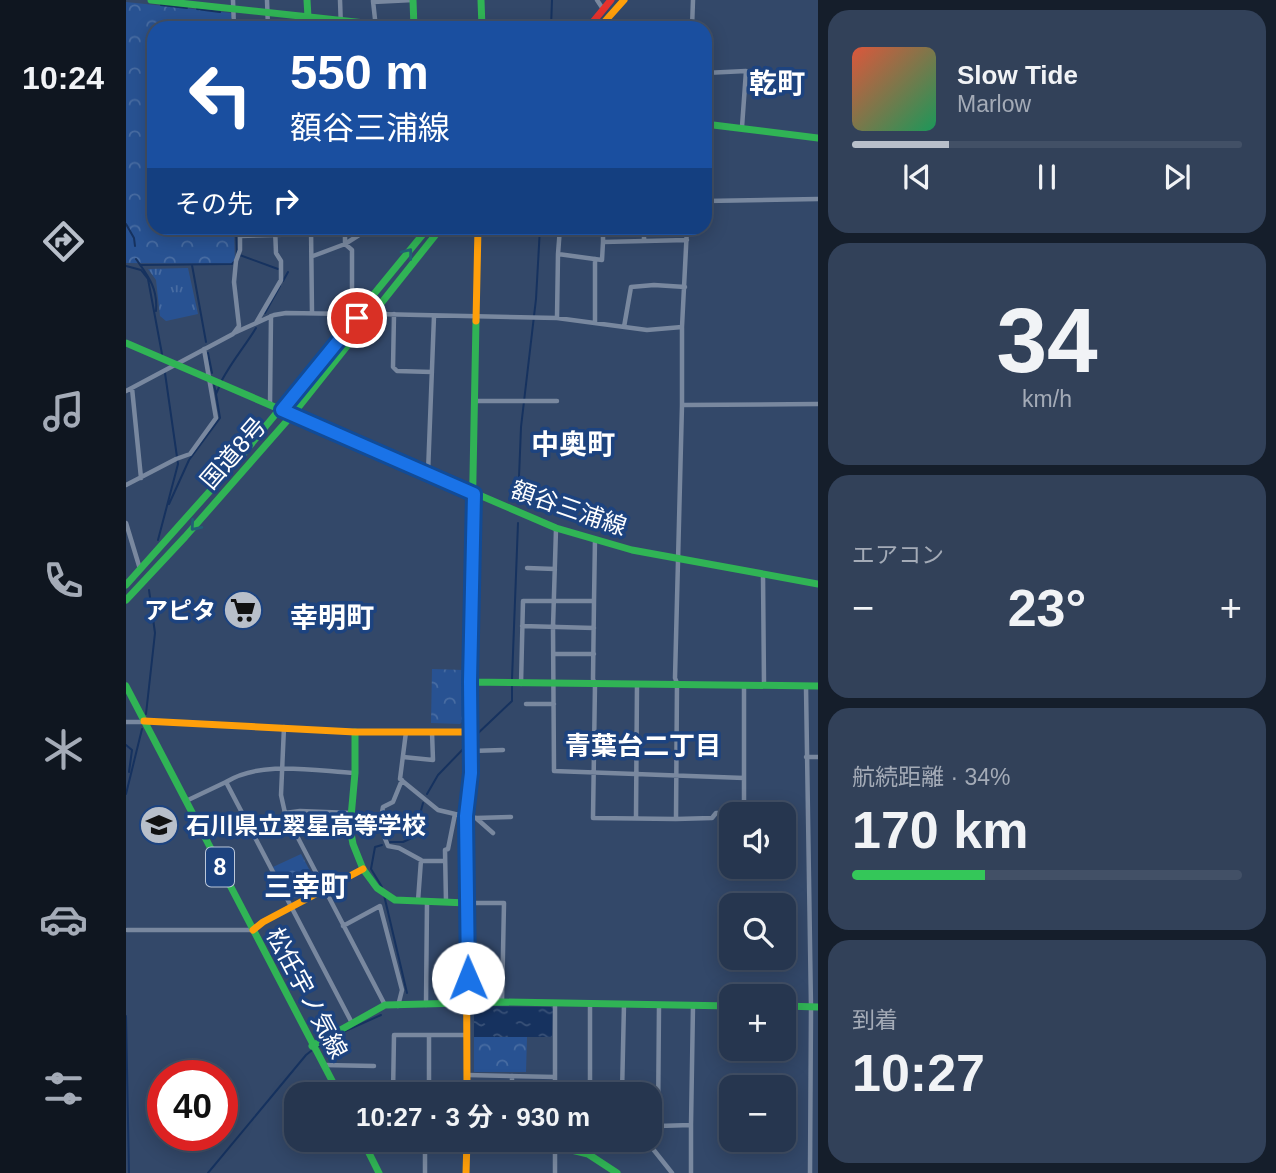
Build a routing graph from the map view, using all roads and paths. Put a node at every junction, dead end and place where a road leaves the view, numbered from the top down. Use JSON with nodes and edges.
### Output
{"nodes":[{"id":1,"x":151,"y":0,"type":"edge"},
{"id":2,"x":267,"y":0,"type":"edge"},
{"id":3,"x":307,"y":0,"type":"edge"},
{"id":4,"x":340,"y":0,"type":"edge"},
{"id":5,"x":413,"y":0,"type":"edge"},
{"id":6,"x":481,"y":0,"type":"edge"},
{"id":7,"x":597,"y":0,"type":"edge"},
{"id":8,"x":611,"y":0,"type":"edge"},
{"id":9,"x":624,"y":0,"type":"edge"},
{"id":10,"x":693,"y":0,"type":"edge"},
{"id":11,"x":373,"y":1,"type":"edge"},
{"id":12,"x":196,"y":3,"type":"edge"},
{"id":13,"x":233,"y":4,"type":"edge"},
{"id":14,"x":603,"y":9,"type":"junction"},
{"id":15,"x":267,"y":13,"type":"junction"},
{"id":16,"x":308,"y":18,"type":"junction"},
{"id":17,"x":268,"y":21,"type":"edge"},
{"id":18,"x":305,"y":21,"type":"edge"},
{"id":19,"x":322,"y":21,"type":"edge"},
{"id":20,"x":341,"y":21,"type":"edge"},
{"id":21,"x":375,"y":21,"type":"edge"},
{"id":22,"x":412,"y":21,"type":"edge"},
{"id":23,"x":482,"y":21,"type":"edge"},
{"id":24,"x":594,"y":21,"type":"edge"},
{"id":25,"x":605,"y":21,"type":"edge"},
{"id":26,"x":692,"y":21,"type":"edge"},
{"id":27,"x":712,"y":73,"type":"edge"},
{"id":28,"x":712,"y":125,"type":"edge"},
{"id":29,"x":742,"y":127,"type":"junction"},
{"id":30,"x":817,"y":138,"type":"edge"},
{"id":31,"x":817,"y":199,"type":"edge"},
{"id":32,"x":712,"y":201,"type":"edge"},
{"id":33,"x":275,"y":235,"type":"joint"},
{"id":34,"x":311,"y":235,"type":"edge"},
{"id":35,"x":345,"y":235,"type":"edge"},
{"id":36,"x":359,"y":235,"type":"edge"},
{"id":37,"x":420,"y":235,"type":"edge"},
{"id":38,"x":435,"y":235,"type":"edge"},
{"id":39,"x":478,"y":235,"type":"edge"},
{"id":40,"x":559,"y":235,"type":"edge"},
{"id":41,"x":603,"y":235,"type":"edge"},
{"id":42,"x":644,"y":235,"type":"edge"},
{"id":43,"x":687,"y":235,"type":"edge"},
{"id":44,"x":240,"y":236,"type":"joint"},
{"id":45,"x":644,"y":240,"type":"junction"},
{"id":46,"x":687,"y":240,"type":"junction"},
{"id":47,"x":603,"y":242,"type":"junction"},
{"id":48,"x":345,"y":244,"type":"junction"},
{"id":49,"x":558,"y":254,"type":"junction"},
{"id":50,"x":313,"y":256,"type":"junction"},
{"id":51,"x":595,"y":259,"type":"junction"},
{"id":52,"x":685,"y":287,"type":"junction"},
{"id":53,"x":312,"y":313,"type":"junction"},
{"id":54,"x":372,"y":314,"type":"junction"},
{"id":55,"x":394,"y":314,"type":"junction"},
{"id":56,"x":271,"y":316,"type":"junction"},
{"id":57,"x":354,"y":316,"type":"junction"},
{"id":58,"x":434,"y":316,"type":"junction"},
{"id":59,"x":475,"y":317,"type":"junction"},
{"id":60,"x":557,"y":318,"type":"junction"},
{"id":61,"x":256,"y":323,"type":"junction"},
{"id":62,"x":595,"y":323,"type":"junction"},
{"id":63,"x":624,"y":327,"type":"junction"},
{"id":64,"x":682,"y":327,"type":"junction"},
{"id":65,"x":233,"y":334,"type":"junction"},
{"id":66,"x":126,"y":343,"type":"edge"},
{"id":67,"x":204,"y":349,"type":"junction"},
{"id":68,"x":177,"y":365,"type":"junction"},
{"id":69,"x":432,"y":372,"type":"junction"},
{"id":70,"x":209,"y":377,"type":"junction"},
{"id":71,"x":129,"y":389,"type":"edge"},
{"id":72,"x":474,"y":401,"type":"junction"},
{"id":73,"x":557,"y":401,"type":"dead end"},
{"id":74,"x":817,"y":404,"type":"edge"},
{"id":75,"x":270,"y":405,"type":"junction"},
{"id":76,"x":682,"y":405,"type":"junction"},
{"id":77,"x":282,"y":410,"type":"junction"},
{"id":78,"x":293,"y":414,"type":"junction"},
{"id":79,"x":428,"y":474,"type":"junction"},
{"id":80,"x":141,"y":478,"type":"junction"},
{"id":81,"x":126,"y":485,"type":"edge"},
{"id":82,"x":474,"y":494,"type":"junction"},
{"id":83,"x":126,"y":523,"type":"edge"},
{"id":84,"x":556,"y":528,"type":"junction"},
{"id":85,"x":595,"y":539,"type":"junction"},
{"id":86,"x":679,"y":560,"type":"junction"},
{"id":87,"x":527,"y":568,"type":"dead end"},
{"id":88,"x":555,"y":569,"type":"junction"},
{"id":89,"x":140,"y":570,"type":"junction"},
{"id":90,"x":763,"y":575,"type":"junction"},
{"id":91,"x":817,"y":584,"type":"edge"},
{"id":92,"x":126,"y":585,"type":"edge"},
{"id":93,"x":126,"y":600,"type":"edge"},
{"id":94,"x":554,"y":601,"type":"junction"},
{"id":95,"x":594,"y":601,"type":"junction"},
{"id":96,"x":522,"y":626,"type":"junction"},
{"id":97,"x":553,"y":627,"type":"junction"},
{"id":98,"x":594,"y":628,"type":"junction"},
{"id":99,"x":553,"y":654,"type":"junction"},
{"id":100,"x":594,"y":654,"type":"junction"},
{"id":101,"x":470,"y":682,"type":"junction"},
{"id":102,"x":677,"y":683,"type":"junction"},
{"id":103,"x":516,"y":684,"type":"junction"},
{"id":104,"x":554,"y":684,"type":"junction"},
{"id":105,"x":595,"y":684,"type":"junction"},
{"id":106,"x":638,"y":684,"type":"junction"},
{"id":107,"x":126,"y":686,"type":"edge"},
{"id":108,"x":744,"y":686,"type":"junction"},
{"id":109,"x":764,"y":686,"type":"junction"},
{"id":110,"x":817,"y":686,"type":"edge"},
{"id":111,"x":806,"y":687,"type":"junction"},
{"id":112,"x":526,"y":704,"type":"dead end"},
{"id":113,"x":554,"y":704,"type":"junction"},
{"id":114,"x":126,"y":722,"type":"edge"},
{"id":115,"x":144,"y":722,"type":"junction"},
{"id":116,"x":284,"y":727,"type":"junction"},
{"id":117,"x":355,"y":732,"type":"junction"},
{"id":118,"x":406,"y":732,"type":"junction"},
{"id":119,"x":432,"y":732,"type":"junction"},
{"id":120,"x":471,"y":741,"type":"junction"},
{"id":121,"x":503,"y":750,"type":"dead end"},
{"id":122,"x":402,"y":757,"type":"junction"},
{"id":123,"x":806,"y":757,"type":"junction"},
{"id":124,"x":817,"y":757,"type":"edge"},
{"id":125,"x":282,"y":770,"type":"junction"},
{"id":126,"x":594,"y":771,"type":"junction"},
{"id":127,"x":636,"y":772,"type":"junction"},
{"id":128,"x":355,"y":773,"type":"junction"},
{"id":129,"x":676,"y":774,"type":"junction"},
{"id":130,"x":744,"y":778,"type":"junction"},
{"id":131,"x":402,"y":780,"type":"junction"},
{"id":132,"x":226,"y":782,"type":"junction"},
{"id":133,"x":186,"y":801,"type":"junction"},
{"id":134,"x":285,"y":813,"type":"junction"},
{"id":135,"x":455,"y":814,"type":"junction"},
{"id":136,"x":351,"y":815,"type":"junction"},
{"id":137,"x":466,"y":816,"type":"junction"},
{"id":138,"x":511,"y":817,"type":"dead end"},
{"id":139,"x":381,"y":818,"type":"junction"},
{"id":140,"x":476,"y":818,"type":"junction"},
{"id":141,"x":636,"y":818,"type":"junction"},
{"id":142,"x":676,"y":819,"type":"junction"},
{"id":143,"x":493,"y":832,"type":"dead end"},
{"id":144,"x":421,"y":861,"type":"junction"},
{"id":145,"x":445,"y":861,"type":"junction"},
{"id":146,"x":363,"y":869,"type":"junction"},
{"id":147,"x":325,"y":891,"type":"junction"},
{"id":148,"x":418,"y":902,"type":"junction"},
{"id":149,"x":427,"y":902,"type":"junction"},
{"id":150,"x":446,"y":903,"type":"junction"},
{"id":151,"x":467,"y":904,"type":"junction"},
{"id":152,"x":291,"y":908,"type":"junction"},
{"id":153,"x":343,"y":926,"type":"junction"},
{"id":154,"x":127,"y":930,"type":"edge"},
{"id":155,"x":253,"y":930,"type":"junction"},
{"id":156,"x":468,"y":1002,"type":"junction"},
{"id":157,"x":502,"y":1002,"type":"junction"},
{"id":158,"x":555,"y":1003,"type":"junction"},
{"id":159,"x":590,"y":1004,"type":"junction"},
{"id":160,"x":624,"y":1004,"type":"junction"},
{"id":161,"x":426,"y":1005,"type":"junction"},
{"id":162,"x":659,"y":1005,"type":"junction"},
{"id":163,"x":693,"y":1005,"type":"junction"},
{"id":164,"x":385,"y":1006,"type":"junction"},
{"id":165,"x":398,"y":1006,"type":"junction"},
{"id":166,"x":719,"y":1006,"type":"edge"},
{"id":167,"x":796,"y":1006,"type":"edge"},
{"id":168,"x":814,"y":1007,"type":"edge"},
{"id":169,"x":352,"y":1024,"type":"junction"},
{"id":170,"x":429,"y":1035,"type":"junction"},
{"id":171,"x":468,"y":1035,"type":"junction"},
{"id":172,"x":314,"y":1049,"type":"junction"},
{"id":173,"x":323,"y":1065,"type":"junction"},
{"id":174,"x":374,"y":1066,"type":"dead end"},
{"id":175,"x":467,"y":1075,"type":"junction"},
{"id":176,"x":512,"y":1076,"type":"junction"},
{"id":177,"x":555,"y":1077,"type":"junction"},
{"id":178,"x":332,"y":1082,"type":"edge"},
{"id":179,"x":393,"y":1082,"type":"edge"},
{"id":180,"x":429,"y":1082,"type":"edge"},
{"id":181,"x":467,"y":1082,"type":"edge"},
{"id":182,"x":512,"y":1082,"type":"edge"},
{"id":183,"x":555,"y":1082,"type":"edge"},
{"id":184,"x":590,"y":1082,"type":"edge"},
{"id":185,"x":622,"y":1082,"type":"edge"},
{"id":186,"x":658,"y":1082,"type":"edge"},
{"id":187,"x":691,"y":1125,"type":"junction"},
{"id":188,"x":662,"y":1126,"type":"edge"},
{"id":189,"x":368,"y":1152,"type":"edge"},
{"id":190,"x":425,"y":1152,"type":"edge"},
{"id":191,"x":467,"y":1152,"type":"edge"},
{"id":192,"x":555,"y":1152,"type":"edge"},
{"id":193,"x":582,"y":1152,"type":"edge"},
{"id":194,"x":657,"y":1152,"type":"edge"},
{"id":195,"x":379,"y":1173,"type":"edge"},
{"id":196,"x":425,"y":1173,"type":"edge"},
{"id":197,"x":466,"y":1173,"type":"edge"},
{"id":198,"x":555,"y":1173,"type":"edge"},
{"id":199,"x":617,"y":1173,"type":"edge"},
{"id":200,"x":672,"y":1173,"type":"edge"},
{"id":201,"x":691,"y":1173,"type":"edge"},
{"id":202,"x":810,"y":1173,"type":"edge"}],
"edges":[{"from":1,"to":12,"type":"main road"},
{"from":2,"to":15,"type":"street"},
{"from":3,"to":16,"type":"main road"},
{"from":4,"to":20,"type":"street"},
{"from":5,"to":11,"type":"street"},
{"from":5,"to":22,"type":"main road"},
{"from":6,"to":23,"type":"main road"},
{"from":7,"to":14,"type":"street"},
{"from":8,"to":14,"type":"main road"},
{"from":9,"to":25,"type":"main road"},
{"from":10,"to":26,"type":"street"},
{"from":11,"to":21,"type":"street"},
{"from":12,"to":13,"type":"main road"},
{"from":13,"to":15,"type":"main road"},
{"from":14,"to":24,"type":"main road"},
{"from":15,"to":16,"type":"main road"},
{"from":15,"to":17,"type":"street"},
{"from":16,"to":18,"type":"street"},
{"from":16,"to":19,"type":"main road"},
{"from":27,"to":29,"type":"street"},
{"from":28,"to":29,"type":"main road"},
{"from":29,"to":30,"type":"main road"},
{"from":31,"to":32,"type":"street"},
{"from":33,"to":44,"type":"street"},
{"from":33,"to":61,"type":"street"},
{"from":34,"to":50,"type":"street"},
{"from":35,"to":48,"type":"street"},
{"from":36,"to":48,"type":"street"},
{"from":57,"to":37,"type":"main road","name":"国道8号","one_way":true},
{"from":38,"to":54,"type":"main road","name":"国道8号"},
{"from":39,"to":59,"type":"main road"},
{"from":40,"to":49,"type":"street"},
{"from":41,"to":47,"type":"street"},
{"from":42,"to":45,"type":"street"},
{"from":43,"to":46,"type":"street"},
{"from":44,"to":65,"type":"street"},
{"from":45,"to":46,"type":"street"},
{"from":45,"to":47,"type":"street"},
{"from":46,"to":52,"type":"street"},
{"from":47,"to":51,"type":"street"},
{"from":48,"to":50,"type":"street"},
{"from":48,"to":57,"type":"street"},
{"from":49,"to":51,"type":"street"},
{"from":49,"to":60,"type":"street"},
{"from":50,"to":53,"type":"street"},
{"from":51,"to":62,"type":"street"},
{"from":52,"to":63,"type":"street"},
{"from":52,"to":64,"type":"street"},
{"from":53,"to":56,"type":"street"},
{"from":53,"to":57,"type":"street"},
{"from":54,"to":55,"type":"street"},
{"from":54,"to":78,"type":"main road","name":"国道8号"},
{"from":55,"to":58,"type":"street"},
{"from":55,"to":69,"type":"street"},
{"from":56,"to":61,"type":"street"},
{"from":56,"to":75,"type":"street"},
{"from":57,"to":77,"type":"main road","name":"国道8号"},
{"from":58,"to":59,"type":"street"},
{"from":58,"to":69,"type":"street"},
{"from":59,"to":60,"type":"street"},
{"from":59,"to":72,"type":"main road"},
{"from":60,"to":62,"type":"street"},
{"from":61,"to":65,"type":"street"},
{"from":62,"to":63,"type":"street"},
{"from":63,"to":64,"type":"street"},
{"from":64,"to":76,"type":"street"},
{"from":65,"to":67,"type":"street"},
{"from":66,"to":68,"type":"main road","name":"額谷三浦線"},
{"from":67,"to":68,"type":"street"},
{"from":67,"to":70,"type":"street"},
{"from":68,"to":70,"type":"main road","name":"額谷三浦線"},
{"from":68,"to":71,"type":"street"},
{"from":69,"to":79,"type":"street"},
{"from":70,"to":75,"type":"main road","name":"額谷三浦線"},
{"from":70,"to":80,"type":"street"},
{"from":71,"to":80,"type":"street"},
{"from":72,"to":73,"type":"street"},
{"from":72,"to":82,"type":"main road"},
{"from":74,"to":76,"type":"street"},
{"from":75,"to":77,"type":"main road","name":"額谷三浦線"},
{"from":76,"to":86,"type":"street"},
{"from":77,"to":78,"type":"main road","name":"額谷三浦線"},
{"from":77,"to":89,"type":"main road","name":"国道8号"},
{"from":78,"to":79,"type":"main road","name":"額谷三浦線"},
{"from":78,"to":93,"type":"main road","name":"国道8号","one_way":true},
{"from":79,"to":82,"type":"main road","name":"額谷三浦線"},
{"from":80,"to":81,"type":"street"},
{"from":82,"to":84,"type":"main road","name":"額谷三浦線"},
{"from":82,"to":101,"type":"main road"},
{"from":83,"to":89,"type":"street"},
{"from":84,"to":85,"type":"main road","name":"額谷三浦線"},
{"from":84,"to":88,"type":"street"},
{"from":85,"to":86,"type":"main road","name":"額谷三浦線"},
{"from":85,"to":95,"type":"street"},
{"from":86,"to":90,"type":"main road","name":"額谷三浦線"},
{"from":86,"to":102,"type":"street"},
{"from":87,"to":88,"type":"street"},
{"from":88,"to":94,"type":"street"},
{"from":89,"to":92,"type":"main road","name":"国道8号"},
{"from":90,"to":91,"type":"main road","name":"額谷三浦線"},
{"from":90,"to":109,"type":"street"},
{"from":94,"to":95,"type":"street"},
{"from":94,"to":96,"type":"street"},
{"from":94,"to":97,"type":"street"},
{"from":95,"to":98,"type":"street"},
{"from":96,"to":97,"type":"street"},
{"from":96,"to":103,"type":"street"},
{"from":97,"to":98,"type":"street"},
{"from":97,"to":99,"type":"street"},
{"from":98,"to":100,"type":"street"},
{"from":99,"to":100,"type":"street"},
{"from":99,"to":104,"type":"street"},
{"from":100,"to":105,"type":"street"},
{"from":101,"to":103,"type":"main road"},
{"from":101,"to":120,"type":"main road"},
{"from":102,"to":106,"type":"main road"},
{"from":102,"to":108,"type":"main road"},
{"from":102,"to":129,"type":"street"},
{"from":103,"to":104,"type":"main road"},
{"from":104,"to":105,"type":"main road"},
{"from":104,"to":113,"type":"street"},
{"from":105,"to":106,"type":"main road"},
{"from":105,"to":126,"type":"street"},
{"from":106,"to":127,"type":"street"},
{"from":107,"to":115,"type":"main road","name":"松任宇ノ気線","number":"8"},
{"from":108,"to":109,"type":"main road"},
{"from":108,"to":130,"type":"street"},
{"from":109,"to":111,"type":"main road"},
{"from":110,"to":111,"type":"main road"},
{"from":111,"to":123,"type":"street"},
{"from":112,"to":113,"type":"street"},
{"from":113,"to":126,"type":"street"},
{"from":114,"to":115,"type":"street"},
{"from":115,"to":116,"type":"main road"},
{"from":115,"to":133,"type":"main road","name":"松任宇ノ気線","number":"8"},
{"from":116,"to":117,"type":"main road"},
{"from":116,"to":125,"type":"street"},
{"from":117,"to":118,"type":"main road"},
{"from":117,"to":128,"type":"main road"},
{"from":118,"to":119,"type":"main road"},
{"from":118,"to":122,"type":"street"},
{"from":119,"to":120,"type":"main road"},
{"from":119,"to":122,"type":"street"},
{"from":120,"to":121,"type":"street"},
{"from":120,"to":137,"type":"main road"},
{"from":122,"to":131,"type":"street"},
{"from":123,"to":124,"type":"street"},
{"from":123,"to":168,"type":"street"},
{"from":125,"to":128,"type":"street"},
{"from":125,"to":132,"type":"street"},
{"from":125,"to":134,"type":"street"},
{"from":126,"to":127,"type":"street"},
{"from":126,"to":141,"type":"street"},
{"from":127,"to":129,"type":"street"},
{"from":127,"to":141,"type":"street"},
{"from":128,"to":136,"type":"main road"},
{"from":129,"to":130,"type":"street"},
{"from":129,"to":142,"type":"street"},
{"from":130,"to":142,"type":"street"},
{"from":131,"to":135,"type":"street"},
{"from":131,"to":139,"type":"street"},
{"from":132,"to":133,"type":"street"},
{"from":132,"to":152,"type":"street"},
{"from":133,"to":155,"type":"main road","name":"松任宇ノ気線","number":"8"},
{"from":134,"to":136,"type":"street"},
{"from":134,"to":147,"type":"street"},
{"from":135,"to":137,"type":"street"},
{"from":135,"to":145,"type":"street"},
{"from":136,"to":139,"type":"street"},
{"from":136,"to":146,"type":"main road"},
{"from":137,"to":140,"type":"street"},
{"from":137,"to":151,"type":"main road"},
{"from":138,"to":140,"type":"street"},
{"from":139,"to":144,"type":"street"},
{"from":140,"to":143,"type":"street"},
{"from":141,"to":142,"type":"street"},
{"from":144,"to":145,"type":"street"},
{"from":144,"to":148,"type":"street"},
{"from":145,"to":150,"type":"street"},
{"from":146,"to":147,"type":"main road"},
{"from":146,"to":148,"type":"main road"},
{"from":147,"to":152,"type":"main road"},
{"from":147,"to":153,"type":"street"},
{"from":148,"to":149,"type":"main road"},
{"from":149,"to":150,"type":"main road"},
{"from":149,"to":161,"type":"street"},
{"from":150,"to":151,"type":"main road"},
{"from":151,"to":156,"type":"main road"},
{"from":151,"to":157,"type":"street"},
{"from":152,"to":155,"type":"main road"},
{"from":152,"to":169,"type":"street"},
{"from":153,"to":164,"type":"street"},
{"from":153,"to":165,"type":"street"},
{"from":154,"to":155,"type":"street"},
{"from":155,"to":172,"type":"main road","name":"松任宇ノ気線","number":"8"},
{"from":156,"to":157,"type":"main road"},
{"from":156,"to":161,"type":"main road"},
{"from":156,"to":171,"type":"main road"},
{"from":157,"to":158,"type":"main road"},
{"from":158,"to":159,"type":"main road"},
{"from":158,"to":177,"type":"street"},
{"from":159,"to":160,"type":"main road"},
{"from":159,"to":184,"type":"street"},
{"from":160,"to":162,"type":"main road"},
{"from":160,"to":185,"type":"street"},
{"from":161,"to":165,"type":"main road"},
{"from":162,"to":163,"type":"main road"},
{"from":162,"to":186,"type":"street"},
{"from":163,"to":166,"type":"main road"},
{"from":163,"to":187,"type":"street"},
{"from":164,"to":165,"type":"main road"},
{"from":164,"to":169,"type":"main road"},
{"from":167,"to":168,"type":"main road"},
{"from":168,"to":202,"type":"street"},
{"from":169,"to":172,"type":"main road"},
{"from":170,"to":171,"type":"street"},
{"from":170,"to":179,"type":"street"},
{"from":170,"to":180,"type":"street"},
{"from":171,"to":175,"type":"main road"},
{"from":172,"to":173,"type":"main road","name":"松任宇ノ気線","number":"8"},
{"from":173,"to":174,"type":"street"},
{"from":173,"to":178,"type":"main road","name":"松任宇ノ気線","number":"8"},
{"from":175,"to":176,"type":"street"},
{"from":175,"to":181,"type":"main road"},
{"from":176,"to":177,"type":"street"},
{"from":176,"to":182,"type":"street"},
{"from":177,"to":183,"type":"street"},
{"from":187,"to":188,"type":"street"},
{"from":187,"to":201,"type":"street"},
{"from":189,"to":195,"type":"main road"},
{"from":190,"to":196,"type":"street"},
{"from":191,"to":197,"type":"main road"},
{"from":192,"to":198,"type":"street"},
{"from":193,"to":199,"type":"main road"},
{"from":194,"to":200,"type":"street"}]}
